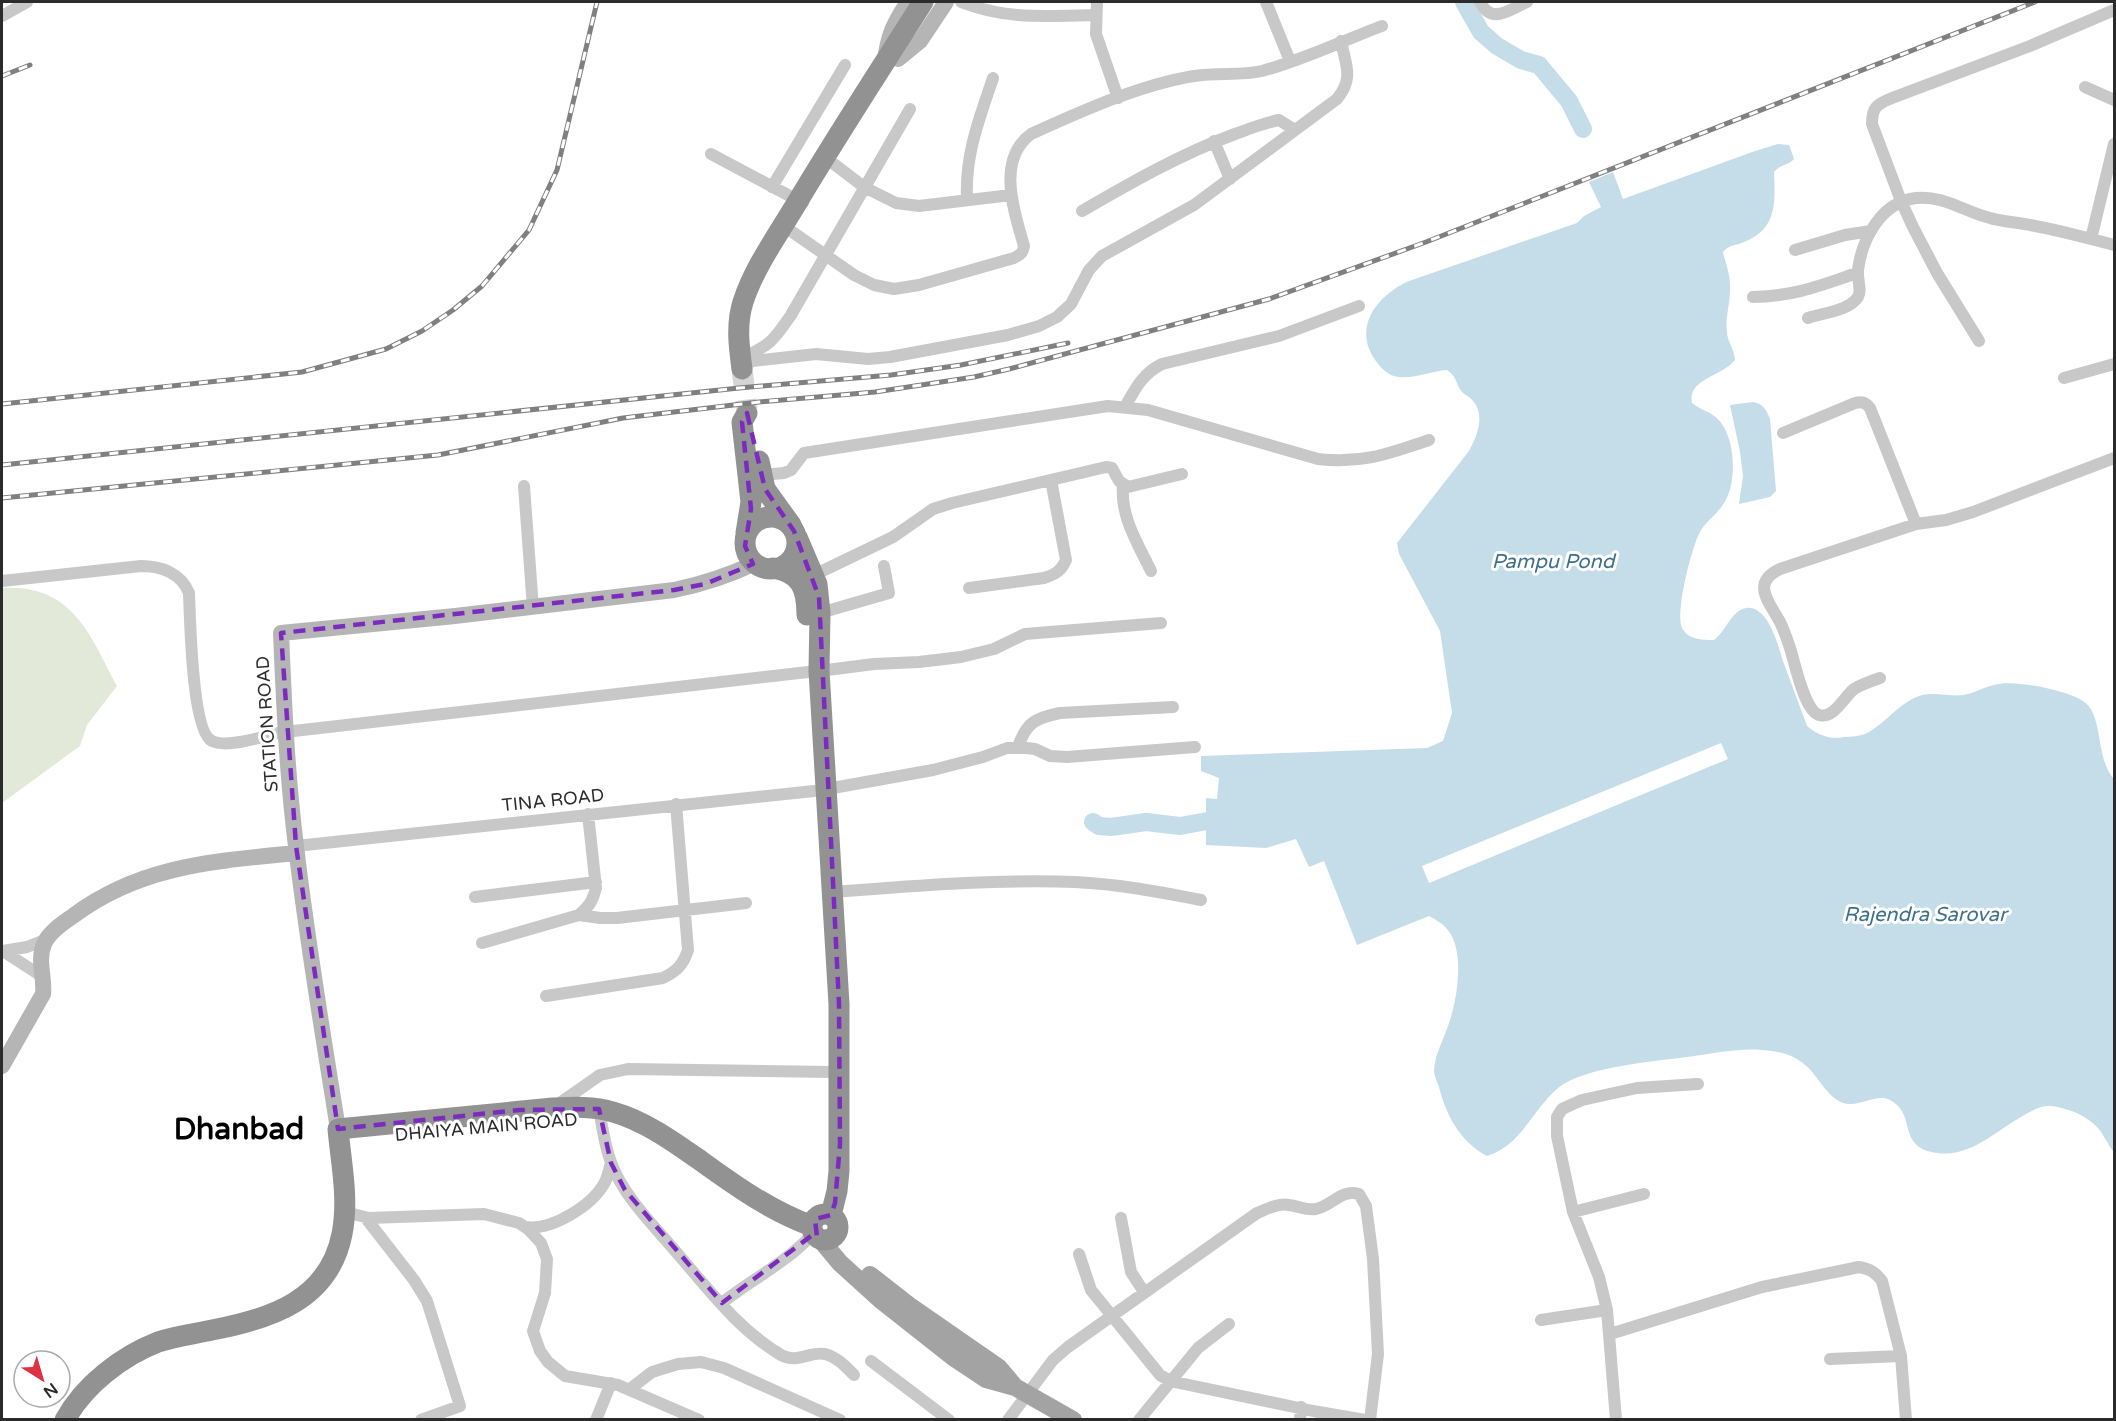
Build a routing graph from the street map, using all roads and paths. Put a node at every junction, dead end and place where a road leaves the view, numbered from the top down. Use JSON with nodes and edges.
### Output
{"nodes":[{"id":1,"x":27,"y":2,"type":"edge"},
{"id":2,"x":934,"y":2,"type":"edge"},
{"id":3,"x":946,"y":2,"type":"edge"},
{"id":4,"x":961,"y":2,"type":"edge"},
{"id":5,"x":1097,"y":2,"type":"edge"},
{"id":6,"x":1266,"y":2,"type":"edge"},
{"id":7,"x":1480,"y":2,"type":"edge"},
{"id":8,"x":1527,"y":2,"type":"edge"},
{"id":9,"x":981,"y":5,"type":"edge"},
{"id":10,"x":2115,"y":10,"type":"edge"},
{"id":11,"x":916,"y":12,"type":"edge"},
{"id":12,"x":1095,"y":15,"type":"junction"},
{"id":13,"x":2,"y":16,"type":"edge"},
{"id":14,"x":1382,"y":26,"type":"dead end"},
{"id":15,"x":1341,"y":41,"type":"junction"},
{"id":16,"x":1290,"y":61,"type":"junction"},
{"id":17,"x":845,"y":65,"type":"dead end"},
{"id":18,"x":887,"y":67,"type":"junction"},
{"id":19,"x":993,"y":78,"type":"dead end"},
{"id":20,"x":2085,"y":87,"type":"dead end"},
{"id":21,"x":1118,"y":98,"type":"junction"},
{"id":22,"x":2115,"y":100,"type":"edge"},
{"id":23,"x":910,"y":109,"type":"dead end"},
{"id":24,"x":1295,"y":130,"type":"junction"},
{"id":25,"x":1214,"y":141,"type":"junction"},
{"id":26,"x":2115,"y":144,"type":"edge"},
{"id":27,"x":711,"y":154,"type":"dead end"},
{"id":28,"x":834,"y":164,"type":"junction"},
{"id":29,"x":1230,"y":179,"type":"junction"},
{"id":30,"x":772,"y":187,"type":"junction"},
{"id":31,"x":864,"y":187,"type":"junction"},
{"id":32,"x":1011,"y":195,"type":"junction"},
{"id":33,"x":968,"y":199,"type":"junction"},
{"id":34,"x":1901,"y":201,"type":"junction"},
{"id":35,"x":802,"y":203,"type":"junction"},
{"id":36,"x":1082,"y":211,"type":"dead end"},
{"id":37,"x":791,"y":231,"type":"junction"},
{"id":38,"x":1871,"y":231,"type":"junction"},
{"id":39,"x":2091,"y":240,"type":"junction"},
{"id":40,"x":2115,"y":245,"type":"edge"},
{"id":41,"x":1795,"y":250,"type":"dead end"},
{"id":42,"x":827,"y":256,"type":"junction"},
{"id":43,"x":1857,"y":273,"type":"junction"},
{"id":44,"x":1753,"y":297,"type":"dead end"},
{"id":45,"x":1359,"y":306,"type":"dead end"},
{"id":46,"x":1808,"y":318,"type":"dead end"},
{"id":47,"x":739,"y":319,"type":"junction"},
{"id":48,"x":1979,"y":341,"type":"dead end"},
{"id":49,"x":741,"y":364,"type":"junction"},
{"id":50,"x":2115,"y":364,"type":"edge"},
{"id":51,"x":2064,"y":378,"type":"dead end"},
{"id":52,"x":1125,"y":407,"type":"junction"},
{"id":53,"x":1783,"y":433,"type":"dead end"},
{"id":54,"x":1429,"y":440,"type":"dead end"},
{"id":55,"x":2115,"y":459,"type":"edge"},
{"id":56,"x":1182,"y":474,"type":"dead end"},
{"id":57,"x":761,"y":475,"type":"junction"},
{"id":58,"x":1051,"y":480,"type":"junction"},
{"id":59,"x":1123,"y":485,"type":"junction"},
{"id":60,"x":524,"y":486,"type":"dead end"},
{"id":61,"x":1916,"y":524,"type":"junction"},
{"id":62,"x":794,"y":531,"type":"junction"},
{"id":63,"x":745,"y":539,"type":"junction"},
{"id":64,"x":764,"y":566,"type":"junction"},
{"id":65,"x":884,"y":567,"type":"dead end"},
{"id":66,"x":1151,"y":571,"type":"dead end"},
{"id":67,"x":814,"y":575,"type":"junction"},
{"id":68,"x":2,"y":581,"type":"edge"},
{"id":69,"x":969,"y":588,"type":"dead end"},
{"id":70,"x":533,"y":608,"type":"junction"},
{"id":71,"x":820,"y":613,"type":"junction"},
{"id":72,"x":1161,"y":623,"type":"dead end"},
{"id":73,"x":814,"y":672,"type":"junction"},
{"id":74,"x":1880,"y":678,"type":"dead end"},
{"id":75,"x":1173,"y":707,"type":"dead end"},
{"id":76,"x":285,"y":732,"type":"junction"},
{"id":77,"x":1018,"y":747,"type":"junction"},
{"id":78,"x":1195,"y":747,"type":"dead end"},
{"id":79,"x":820,"y":790,"type":"junction"},
{"id":80,"x":676,"y":804,"type":"junction"},
{"id":81,"x":588,"y":814,"type":"junction"},
{"id":82,"x":296,"y":850,"type":"junction"},
{"id":83,"x":596,"y":882,"type":"junction"},
{"id":84,"x":833,"y":892,"type":"junction"},
{"id":85,"x":475,"y":897,"type":"dead end"},
{"id":86,"x":1202,"y":900,"type":"dead end"},
{"id":87,"x":746,"y":903,"type":"dead end"},
{"id":88,"x":686,"y":910,"type":"junction"},
{"id":89,"x":579,"y":915,"type":"junction"},
{"id":90,"x":46,"y":939,"type":"junction"},
{"id":91,"x":482,"y":943,"type":"dead end"},
{"id":92,"x":2,"y":951,"type":"edge"},
{"id":93,"x":43,"y":977,"type":"junction"},
{"id":94,"x":546,"y":996,"type":"dead end"},
{"id":95,"x":2,"y":1066,"type":"edge"},
{"id":96,"x":831,"y":1072,"type":"junction"},
{"id":97,"x":1698,"y":1084,"type":"dead end"},
{"id":98,"x":554,"y":1108,"type":"junction"},
{"id":99,"x":600,"y":1114,"type":"junction"},
{"id":100,"x":339,"y":1135,"type":"junction"},
{"id":101,"x":610,"y":1163,"type":"junction"},
{"id":102,"x":1644,"y":1194,"type":"dead end"},
{"id":103,"x":1573,"y":1212,"type":"junction"},
{"id":104,"x":355,"y":1214,"type":"junction"},
{"id":105,"x":1121,"y":1218,"type":"dead end"},
{"id":106,"x":524,"y":1227,"type":"junction"},
{"id":107,"x":821,"y":1229,"type":"junction"},
{"id":108,"x":1079,"y":1254,"type":"dead end"},
{"id":109,"x":1144,"y":1292,"type":"junction"},
{"id":110,"x":722,"y":1303,"type":"junction"},
{"id":111,"x":1607,"y":1310,"type":"junction"},
{"id":112,"x":1110,"y":1316,"type":"junction"},
{"id":113,"x":1541,"y":1320,"type":"dead end"},
{"id":114,"x":1229,"y":1324,"type":"dead end"},
{"id":115,"x":1610,"y":1334,"type":"junction"},
{"id":116,"x":1900,"y":1356,"type":"junction"},
{"id":117,"x":1830,"y":1359,"type":"dead end"},
{"id":118,"x":871,"y":1361,"type":"dead end"},
{"id":119,"x":854,"y":1375,"type":"dead end"},
{"id":120,"x":1170,"y":1381,"type":"junction"},
{"id":121,"x":611,"y":1383,"type":"junction"},
{"id":122,"x":630,"y":1389,"type":"junction"},
{"id":123,"x":1021,"y":1391,"type":"junction"},
{"id":124,"x":1300,"y":1413,"type":"edge"},
{"id":125,"x":65,"y":1419,"type":"edge"},
{"id":126,"x":420,"y":1419,"type":"edge"},
{"id":127,"x":596,"y":1419,"type":"edge"},
{"id":128,"x":699,"y":1419,"type":"edge"},
{"id":129,"x":840,"y":1419,"type":"edge"},
{"id":130,"x":949,"y":1419,"type":"edge"},
{"id":131,"x":1008,"y":1419,"type":"edge"},
{"id":132,"x":1073,"y":1419,"type":"edge"},
{"id":133,"x":1139,"y":1419,"type":"edge"},
{"id":134,"x":1368,"y":1419,"type":"edge"},
{"id":135,"x":1616,"y":1419,"type":"edge"},
{"id":136,"x":1906,"y":1419,"type":"edge"}],
"edges":[{"from":1,"to":13,"type":"street"},
{"from":2,"to":11,"type":"highway"},
{"from":3,"to":18,"type":"street"},
{"from":4,"to":9,"type":"street"},
{"from":5,"to":12,"type":"street"},
{"from":6,"to":16,"type":"street"},
{"from":7,"to":8,"type":"street"},
{"from":9,"to":12,"type":"street"},
{"from":10,"to":34,"type":"street"},
{"from":11,"to":18,"type":"highway"},
{"from":12,"to":21,"type":"street"},
{"from":14,"to":15,"type":"street"},
{"from":15,"to":16,"type":"street"},
{"from":15,"to":24,"type":"street"},
{"from":16,"to":21,"type":"street"},
{"from":17,"to":30,"type":"street"},
{"from":18,"to":28,"type":"highway"},
{"from":18,"to":35,"type":"highway"},
{"from":19,"to":33,"type":"street"},
{"from":20,"to":22,"type":"street"},
{"from":21,"to":32,"type":"street"},
{"from":23,"to":31,"type":"street"},
{"from":24,"to":25,"type":"street"},
{"from":24,"to":29,"type":"street"},
{"from":25,"to":29,"type":"street"},
{"from":25,"to":36,"type":"street"},
{"from":26,"to":39,"type":"street"},
{"from":27,"to":30,"type":"street"},
{"from":28,"to":31,"type":"street"},
{"from":28,"to":35,"type":"highway"},
{"from":29,"to":49,"type":"street"},
{"from":30,"to":35,"type":"street"},
{"from":31,"to":33,"type":"street"},
{"from":31,"to":42,"type":"street"},
{"from":32,"to":33,"type":"street"},
{"from":32,"to":42,"type":"street"},
{"from":34,"to":38,"type":"street"},
{"from":34,"to":39,"type":"street"},
{"from":34,"to":48,"type":"street"},
{"from":35,"to":37,"type":"highway"},
{"from":35,"to":47,"type":"highway"},
{"from":37,"to":42,"type":"street"},
{"from":37,"to":47,"type":"highway"},
{"from":38,"to":41,"type":"street"},
{"from":38,"to":43,"type":"street"},
{"from":39,"to":40,"type":"street"},
{"from":42,"to":49,"type":"street"},
{"from":43,"to":44,"type":"street"},
{"from":43,"to":46,"type":"street"},
{"from":45,"to":52,"type":"street"},
{"from":47,"to":49,"type":"highway"},
{"from":50,"to":51,"type":"street"},
{"from":52,"to":54,"type":"street"},
{"from":52,"to":57,"type":"street"},
{"from":53,"to":61,"type":"street"},
{"from":55,"to":61,"type":"street"},
{"from":56,"to":59,"type":"street"},
{"from":57,"to":62,"type":"highway"},
{"from":57,"to":63,"type":"highway"},
{"from":58,"to":59,"type":"street"},
{"from":58,"to":67,"type":"street"},
{"from":58,"to":69,"type":"street"},
{"from":59,"to":66,"type":"street"},
{"from":60,"to":70,"type":"street"},
{"from":61,"to":74,"type":"street"},
{"from":62,"to":63,"type":"highway"},
{"from":62,"to":64,"type":"highway"},
{"from":62,"to":67,"type":"highway"},
{"from":63,"to":64,"type":"highway"},
{"from":64,"to":70,"type":"street","name":"STATION ROAD"},
{"from":64,"to":73,"type":"highway"},
{"from":65,"to":71,"type":"street"},
{"from":67,"to":71,"type":"highway"},
{"from":68,"to":76,"type":"street"},
{"from":70,"to":76,"type":"street","name":"STATION ROAD"},
{"from":71,"to":73,"type":"highway"},
{"from":72,"to":73,"type":"street"},
{"from":73,"to":76,"type":"street"},
{"from":73,"to":79,"type":"highway"},
{"from":75,"to":77,"type":"street"},
{"from":76,"to":82,"type":"street","name":"STATION ROAD"},
{"from":77,"to":78,"type":"street"},
{"from":77,"to":79,"type":"street","name":"TINA ROAD"},
{"from":79,"to":80,"type":"street","name":"TINA ROAD"},
{"from":79,"to":84,"type":"highway"},
{"from":79,"to":96,"type":"highway"},
{"from":80,"to":81,"type":"street","name":"TINA ROAD"},
{"from":80,"to":88,"type":"street"},
{"from":81,"to":82,"type":"street","name":"TINA ROAD"},
{"from":81,"to":83,"type":"street"},
{"from":82,"to":90,"type":"street"},
{"from":82,"to":100,"type":"street","name":"STATION ROAD"},
{"from":83,"to":85,"type":"street"},
{"from":83,"to":89,"type":"street"},
{"from":84,"to":86,"type":"street"},
{"from":84,"to":107,"type":"highway"},
{"from":87,"to":88,"type":"street"},
{"from":88,"to":89,"type":"street"},
{"from":88,"to":94,"type":"street"},
{"from":89,"to":91,"type":"street"},
{"from":90,"to":92,"type":"street"},
{"from":90,"to":93,"type":"street"},
{"from":92,"to":93,"type":"street"},
{"from":93,"to":95,"type":"street"},
{"from":96,"to":98,"type":"street"},
{"from":96,"to":107,"type":"highway"},
{"from":97,"to":103,"type":"street"},
{"from":98,"to":99,"type":"highway","name":"DHAIYA MAIN ROAD"},
{"from":98,"to":100,"type":"highway","name":"DHAIYA MAIN ROAD"},
{"from":99,"to":100,"type":"highway","name":"DHAIYA MAIN ROAD"},
{"from":99,"to":101,"type":"street"},
{"from":99,"to":107,"type":"highway","name":"DHAIYA MAIN ROAD"},
{"from":100,"to":104,"type":"highway"},
{"from":101,"to":106,"type":"street"},
{"from":101,"to":110,"type":"street"},
{"from":102,"to":103,"type":"street"},
{"from":103,"to":111,"type":"street"},
{"from":104,"to":106,"type":"street"},
{"from":104,"to":125,"type":"highway"},
{"from":104,"to":126,"type":"street"},
{"from":105,"to":109,"type":"street"},
{"from":106,"to":121,"type":"street"},
{"from":107,"to":110,"type":"street"},
{"from":107,"to":123,"type":"main road","name":"DHAIYA MAIN ROAD"},
{"from":108,"to":112,"type":"street"},
{"from":109,"to":112,"type":"street"},
{"from":109,"to":134,"type":"street"},
{"from":110,"to":119,"type":"street"},
{"from":111,"to":113,"type":"street"},
{"from":111,"to":115,"type":"street"},
{"from":112,"to":120,"type":"street"},
{"from":112,"to":123,"type":"street"},
{"from":114,"to":120,"type":"street"},
{"from":115,"to":116,"type":"street"},
{"from":115,"to":135,"type":"street"},
{"from":116,"to":117,"type":"street"},
{"from":116,"to":136,"type":"street"},
{"from":118,"to":130,"type":"street"},
{"from":120,"to":124,"type":"street"},
{"from":120,"to":133,"type":"street"},
{"from":121,"to":122,"type":"street"},
{"from":121,"to":127,"type":"street"},
{"from":122,"to":128,"type":"street"},
{"from":122,"to":129,"type":"street"},
{"from":123,"to":131,"type":"street"},
{"from":123,"to":132,"type":"main road","name":"DHAIYA MAIN ROAD"},
{"from":124,"to":134,"type":"street"}]}
